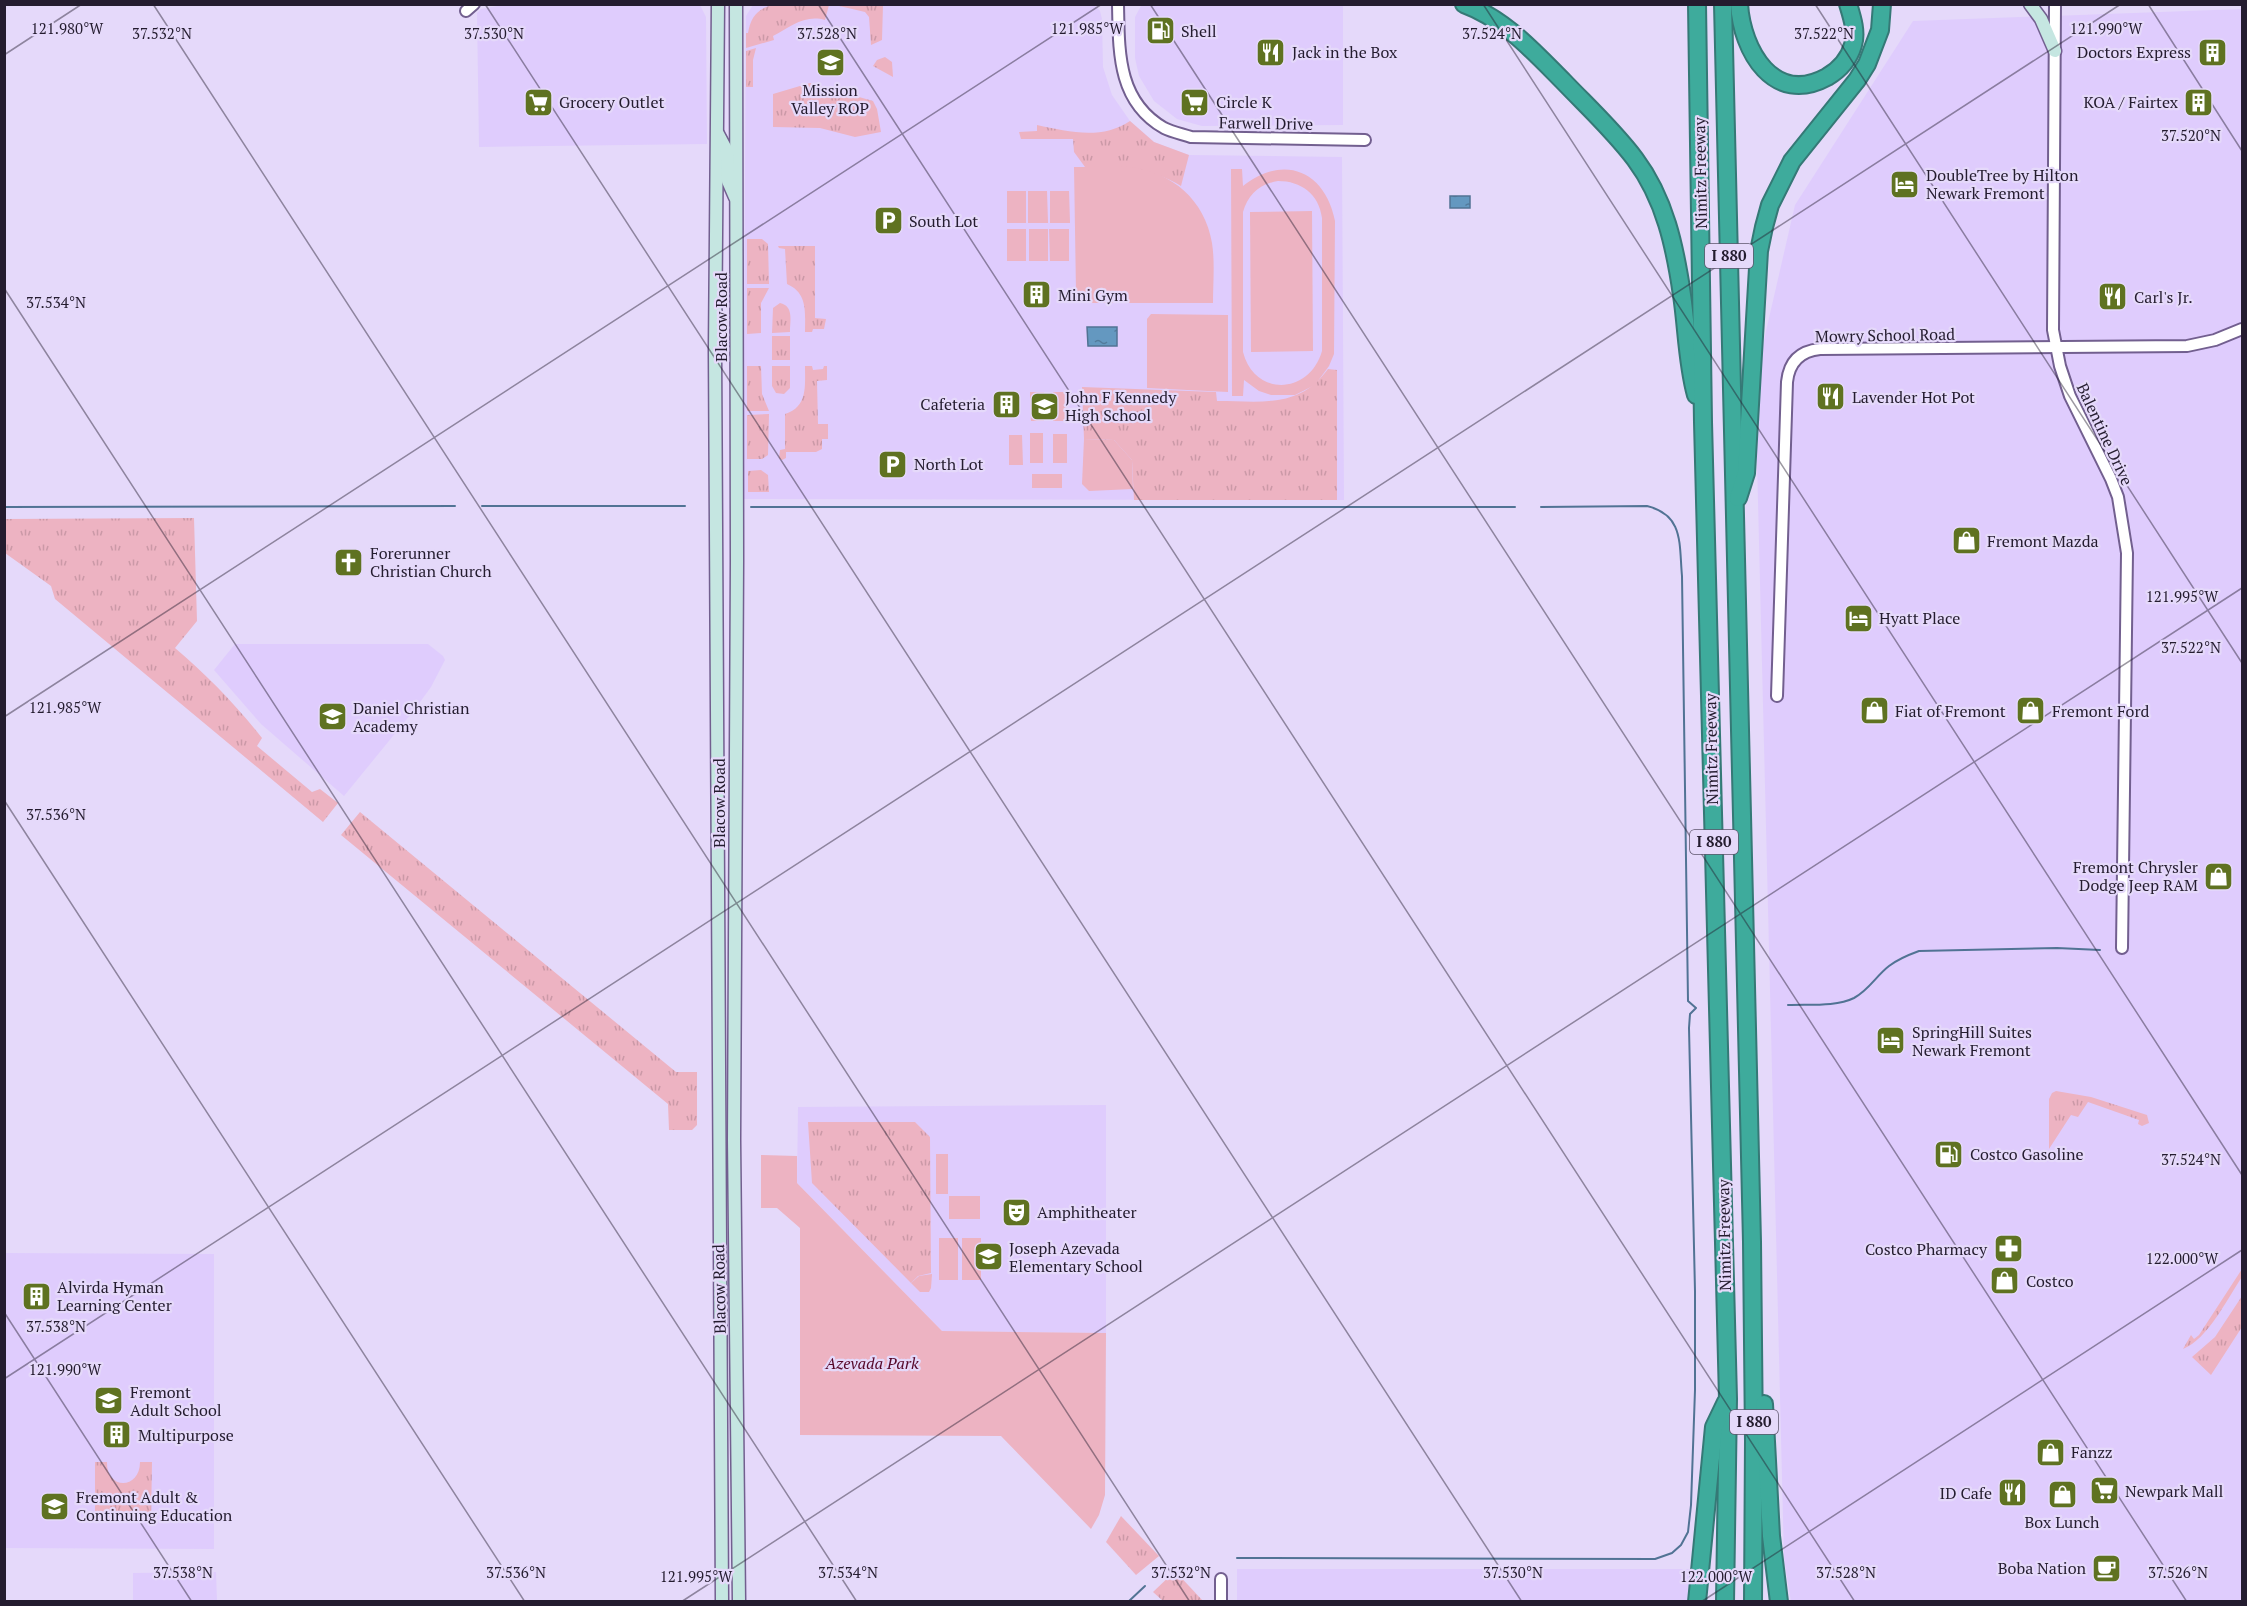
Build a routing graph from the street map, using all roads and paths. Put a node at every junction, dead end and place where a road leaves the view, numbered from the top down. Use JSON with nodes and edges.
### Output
{"nodes":[{"id":1,"x":718,"y":4,"type":"edge"},
{"id":2,"x":736,"y":4,"type":"edge"},
{"id":3,"x":1118,"y":4,"type":"edge"},
{"id":4,"x":1464,"y":4,"type":"edge"},
{"id":5,"x":1684,"y":4,"type":"edge"},
{"id":6,"x":1697,"y":4,"type":"edge"},
{"id":7,"x":1723,"y":4,"type":"edge"},
{"id":8,"x":1739,"y":4,"type":"edge"},
{"id":9,"x":1848,"y":4,"type":"edge"},
{"id":10,"x":1882,"y":4,"type":"edge"},
{"id":11,"x":2030,"y":4,"type":"edge"},
{"id":12,"x":2055,"y":4,"type":"edge"},
{"id":13,"x":2055,"y":51,"type":"junction"},
{"id":14,"x":1699,"y":94,"type":"junction"},
{"id":15,"x":717,"y":133,"type":"junction"},
{"id":16,"x":1365,"y":140,"type":"dead end"},
{"id":17,"x":737,"y":203,"type":"junction"},
{"id":18,"x":2242,"y":329,"type":"edge"},
{"id":19,"x":2056,"y":348,"type":"junction"},
{"id":20,"x":1703,"y":422,"type":"junction"},
{"id":21,"x":1734,"y":508,"type":"junction"},
{"id":22,"x":1777,"y":696,"type":"dead end"},
{"id":23,"x":2122,"y":948,"type":"dead end"},
{"id":24,"x":1752,"y":1242,"type":"junction"},
{"id":25,"x":1728,"y":1399,"type":"junction"},
{"id":26,"x":1221,"y":1579,"type":"dead end"},
{"id":27,"x":722,"y":1602,"type":"edge"},
{"id":28,"x":739,"y":1602,"type":"edge"},
{"id":29,"x":1221,"y":1602,"type":"edge"},
{"id":30,"x":1697,"y":1602,"type":"edge"},
{"id":31,"x":1725,"y":1602,"type":"edge"},
{"id":32,"x":1753,"y":1602,"type":"edge"},
{"id":33,"x":1779,"y":1602,"type":"edge"}],
"edges":[{"from":1,"to":15,"type":"main road","name":"Blacow Road"},
{"from":2,"to":17,"type":"main road","name":"Blacow Road"},
{"from":3,"to":16,"type":"street","name":"Farwell Drive"},
{"from":4,"to":20,"type":"highway"},
{"from":5,"to":14,"type":"highway"},
{"from":6,"to":14,"type":"highway","name":"Nimitz Freeway","number":"I 880"},
{"from":7,"to":21,"type":"highway","name":"Nimitz Freeway","number":"I 880"},
{"from":8,"to":9,"type":"highway"},
{"from":10,"to":21,"type":"highway"},
{"from":11,"to":13,"type":"main road"},
{"from":12,"to":13,"type":"street","name":"Balentine Drive"},
{"from":13,"to":19,"type":"street","name":"Balentine Drive"},
{"from":14,"to":20,"type":"highway","name":"Nimitz Freeway","number":"I 880"},
{"from":15,"to":17,"type":"main road"},
{"from":15,"to":27,"type":"main road","name":"Blacow Road"},
{"from":17,"to":28,"type":"main road","name":"Blacow Road"},
{"from":18,"to":19,"type":"street","name":"Mowry School Road"},
{"from":19,"to":22,"type":"street","name":"Mowry School Road"},
{"from":19,"to":23,"type":"street","name":"Balentine Drive"},
{"from":20,"to":25,"type":"highway","name":"Nimitz Freeway","number":"I 880"},
{"from":21,"to":24,"type":"highway","name":"Nimitz Freeway","number":"I 880"},
{"from":24,"to":32,"type":"highway","name":"Nimitz Freeway","number":"I 880"},
{"from":24,"to":33,"type":"highway"},
{"from":25,"to":30,"type":"highway"},
{"from":25,"to":31,"type":"highway","name":"Nimitz Freeway","number":"I 880"},
{"from":26,"to":29,"type":"street"}]}
